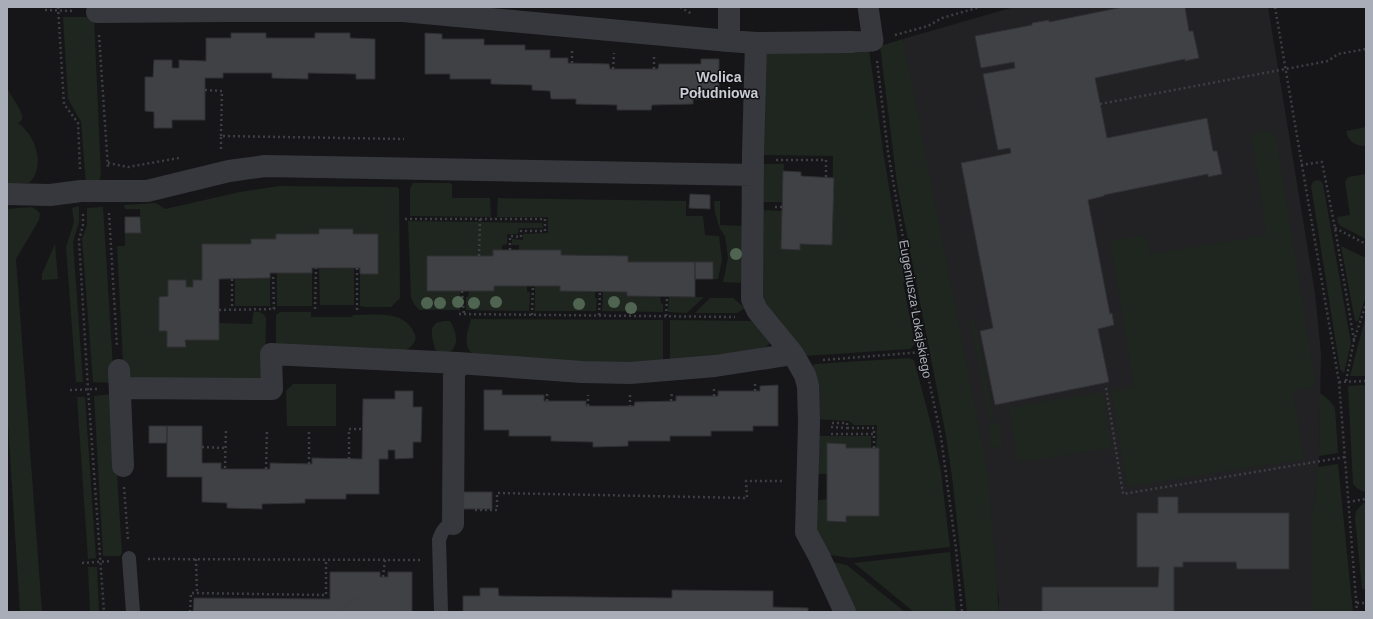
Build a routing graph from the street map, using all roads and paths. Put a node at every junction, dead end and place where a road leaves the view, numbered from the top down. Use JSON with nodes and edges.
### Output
{"nodes":[{"id":1,"x":729,"y":7,"type":"edge"},
{"id":2,"x":868,"y":7,"type":"edge"},
{"id":3,"x":980,"y":7,"type":"edge"},
{"id":4,"x":1275,"y":7,"type":"edge"},
{"id":5,"x":58,"y":9,"type":"edge"},
{"id":6,"x":45,"y":10,"type":"dead end"},
{"id":7,"x":97,"y":12,"type":"joint"},
{"id":8,"x":729,"y":41,"type":"junction"},
{"id":9,"x":873,"y":41,"type":"junction"},
{"id":10,"x":851,"y":42,"type":"joint"},
{"id":11,"x":756,"y":43,"type":"junction"},
{"id":12,"x":1366,"y":49,"type":"edge"},
{"id":13,"x":1285,"y":69,"type":"junction"},
{"id":14,"x":205,"y":90,"type":"dead end"},
{"id":15,"x":1100,"y":104,"type":"dead end"},
{"id":16,"x":221,"y":136,"type":"dead end"},
{"id":17,"x":786,"y":160,"type":"dead end"},
{"id":18,"x":1301,"y":165,"type":"junction"},
{"id":19,"x":753,"y":175,"type":"junction"},
{"id":20,"x":826,"y":177,"type":"dead end"},
{"id":21,"x":81,"y":191,"type":"junction"},
{"id":22,"x":7,"y":194,"type":"edge"},
{"id":23,"x":405,"y":219,"type":"dead end"},
{"id":24,"x":480,"y":219,"type":"junction"},
{"id":25,"x":1335,"y":228,"type":"junction"},
{"id":26,"x":1366,"y":244,"type":"edge"},
{"id":27,"x":510,"y":250,"type":"dead end"},
{"id":28,"x":479,"y":256,"type":"dead end"},
{"id":29,"x":316,"y":268,"type":"dead end"},
{"id":30,"x":357,"y":268,"type":"dead end"},
{"id":31,"x":273,"y":274,"type":"dead end"},
{"id":32,"x":232,"y":279,"type":"dead end"},
{"id":33,"x":532,"y":286,"type":"dead end"},
{"id":34,"x":462,"y":291,"type":"dead end"},
{"id":35,"x":600,"y":291,"type":"dead end"},
{"id":36,"x":666,"y":297,"type":"dead end"},
{"id":37,"x":1366,"y":304,"type":"edge"},
{"id":38,"x":232,"y":309,"type":"junction"},
{"id":39,"x":315,"y":309,"type":"dead end"},
{"id":40,"x":219,"y":310,"type":"dead end"},
{"id":41,"x":358,"y":310,"type":"dead end"},
{"id":42,"x":459,"y":314,"type":"dead end"},
{"id":43,"x":464,"y":314,"type":"junction"},
{"id":44,"x":532,"y":315,"type":"junction"},
{"id":45,"x":599,"y":315,"type":"junction"},
{"id":46,"x":666,"y":316,"type":"junction"},
{"id":47,"x":763,"y":317,"type":"junction"},
{"id":48,"x":1354,"y":340,"type":"junction"},
{"id":49,"x":922,"y":352,"type":"junction"},
{"id":50,"x":795,"y":358,"type":"junction"},
{"id":51,"x":458,"y":363,"type":"junction"},
{"id":52,"x":1346,"y":381,"type":"junction"},
{"id":53,"x":1366,"y":381,"type":"edge"},
{"id":54,"x":1339,"y":382,"type":"junction"},
{"id":55,"x":1106,"y":388,"type":"dead end"},
{"id":56,"x":818,"y":425,"type":"junction"},
{"id":57,"x":226,"y":428,"type":"dead end"},
{"id":58,"x":847,"y":428,"type":"junction"},
{"id":59,"x":267,"y":429,"type":"dead end"},
{"id":60,"x":309,"y":429,"type":"dead end"},
{"id":61,"x":362,"y":429,"type":"dead end"},
{"id":62,"x":828,"y":434,"type":"dead end"},
{"id":63,"x":874,"y":434,"type":"junction"},
{"id":64,"x":202,"y":447,"type":"dead end"},
{"id":65,"x":225,"y":448,"type":"junction"},
{"id":66,"x":874,"y":448,"type":"dead end"},
{"id":67,"x":1345,"y":457,"type":"junction"},
{"id":68,"x":349,"y":459,"type":"dead end"},
{"id":69,"x":308,"y":464,"type":"dead end"},
{"id":70,"x":123,"y":466,"type":"joint"},
{"id":71,"x":225,"y":468,"type":"dead end"},
{"id":72,"x":266,"y":469,"type":"dead end"},
{"id":73,"x":807,"y":482,"type":"junction"},
{"id":74,"x":1366,"y":498,"type":"edge"},
{"id":75,"x":1348,"y":502,"type":"junction"},
{"id":76,"x":453,"y":517,"type":"junction"},
{"id":77,"x":129,"y":558,"type":"junction"},
{"id":78,"x":196,"y":559,"type":"junction"},
{"id":79,"x":326,"y":560,"type":"junction"},
{"id":80,"x":385,"y":560,"type":"junction"},
{"id":81,"x":440,"y":561,"type":"junction"},
{"id":82,"x":101,"y":562,"type":"junction"},
{"id":83,"x":82,"y":563,"type":"dead end"},
{"id":84,"x":383,"y":577,"type":"dead end"},
{"id":85,"x":197,"y":593,"type":"junction"},
{"id":86,"x":361,"y":598,"type":"dead end"},
{"id":87,"x":1356,"y":603,"type":"junction"},
{"id":88,"x":1366,"y":603,"type":"edge"},
{"id":89,"x":104,"y":612,"type":"edge"},
{"id":90,"x":133,"y":612,"type":"edge"},
{"id":91,"x":190,"y":612,"type":"edge"},
{"id":92,"x":338,"y":612,"type":"edge"},
{"id":93,"x":441,"y":612,"type":"edge"},
{"id":94,"x":845,"y":612,"type":"edge"},
{"id":95,"x":962,"y":612,"type":"edge"},
{"id":96,"x":1357,"y":612,"type":"edge"}],
"edges":[{"from":1,"to":8,"type":"street"},
{"from":2,"to":9,"type":"street"},
{"from":3,"to":9,"type":"path"},
{"from":4,"to":13,"type":"path"},
{"from":5,"to":6,"type":"path"},
{"from":5,"to":7,"type":"path"},
{"from":5,"to":21,"type":"path"},
{"from":7,"to":8,"type":"street"},
{"from":8,"to":11,"type":"street"},
{"from":9,"to":10,"type":"street"},
{"from":9,"to":49,"type":"path","name":"Eugeniusza Lokajskiego"},
{"from":10,"to":11,"type":"street"},
{"from":11,"to":19,"type":"street"},
{"from":12,"to":13,"type":"path"},
{"from":13,"to":15,"type":"path"},
{"from":13,"to":18,"type":"path"},
{"from":14,"to":16,"type":"path"},
{"from":17,"to":20,"type":"path"},
{"from":18,"to":25,"type":"path"},
{"from":18,"to":54,"type":"path"},
{"from":19,"to":21,"type":"street"},
{"from":19,"to":47,"type":"street"},
{"from":21,"to":22,"type":"street"},
{"from":21,"to":82,"type":"path"},
{"from":23,"to":24,"type":"path"},
{"from":24,"to":27,"type":"path"},
{"from":24,"to":28,"type":"path"},
{"from":25,"to":26,"type":"path"},
{"from":25,"to":48,"type":"path"},
{"from":29,"to":39,"type":"path"},
{"from":30,"to":41,"type":"path"},
{"from":31,"to":38,"type":"path"},
{"from":32,"to":38,"type":"path"},
{"from":33,"to":44,"type":"path"},
{"from":34,"to":43,"type":"path"},
{"from":35,"to":45,"type":"path"},
{"from":36,"to":46,"type":"path"},
{"from":37,"to":48,"type":"path"},
{"from":38,"to":40,"type":"path"},
{"from":42,"to":43,"type":"path"},
{"from":43,"to":44,"type":"path"},
{"from":44,"to":45,"type":"path"},
{"from":45,"to":46,"type":"path"},
{"from":46,"to":47,"type":"path"},
{"from":47,"to":50,"type":"street"},
{"from":48,"to":52,"type":"path"},
{"from":49,"to":50,"type":"path"},
{"from":49,"to":95,"type":"path","name":"Eugeniusza Lokajskiego"},
{"from":50,"to":51,"type":"street"},
{"from":50,"to":56,"type":"street"},
{"from":51,"to":70,"type":"street"},
{"from":51,"to":76,"type":"street"},
{"from":52,"to":53,"type":"path"},
{"from":52,"to":54,"type":"path"},
{"from":54,"to":67,"type":"path"},
{"from":55,"to":67,"type":"path"},
{"from":56,"to":58,"type":"path"},
{"from":56,"to":58,"type":"path"},
{"from":56,"to":73,"type":"street"},
{"from":57,"to":65,"type":"path"},
{"from":58,"to":63,"type":"path"},
{"from":59,"to":72,"type":"path"},
{"from":60,"to":69,"type":"path"},
{"from":61,"to":68,"type":"path"},
{"from":62,"to":63,"type":"path"},
{"from":63,"to":66,"type":"path"},
{"from":64,"to":65,"type":"path"},
{"from":65,"to":71,"type":"path"},
{"from":67,"to":75,"type":"path"},
{"from":70,"to":77,"type":"path"},
{"from":73,"to":76,"type":"path"},
{"from":73,"to":94,"type":"street"},
{"from":74,"to":75,"type":"path"},
{"from":75,"to":87,"type":"path"},
{"from":76,"to":81,"type":"lane"},
{"from":77,"to":78,"type":"path"},
{"from":77,"to":82,"type":"path"},
{"from":77,"to":90,"type":"lane"},
{"from":78,"to":79,"type":"path"},
{"from":78,"to":85,"type":"path"},
{"from":79,"to":80,"type":"path"},
{"from":79,"to":85,"type":"path"},
{"from":80,"to":81,"type":"path"},
{"from":80,"to":84,"type":"path"},
{"from":81,"to":93,"type":"lane"},
{"from":82,"to":83,"type":"path"},
{"from":82,"to":89,"type":"path"},
{"from":85,"to":91,"type":"path"},
{"from":86,"to":92,"type":"path"},
{"from":87,"to":88,"type":"path"},
{"from":87,"to":96,"type":"path"}]}
